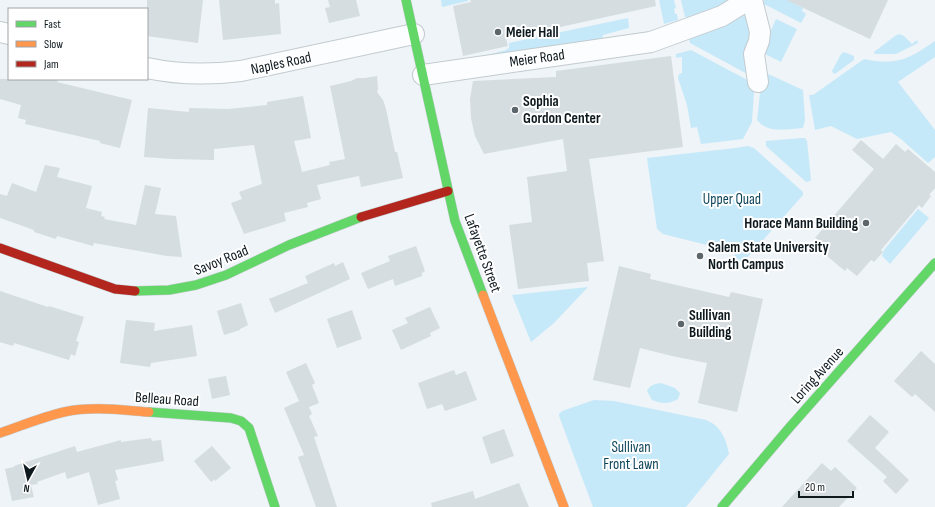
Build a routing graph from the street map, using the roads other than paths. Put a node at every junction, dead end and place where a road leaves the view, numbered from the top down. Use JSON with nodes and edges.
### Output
{"nodes":[{"id":1,"x":406,"y":0,"type":"edge"},
{"id":2,"x":748,"y":0,"type":"edge"},
{"id":3,"x":752,"y":0,"type":"edge"},
{"id":4,"x":414,"y":34,"type":"junction"},
{"id":5,"x":148,"y":68,"type":"edge"},
{"id":6,"x":423,"y":75,"type":"junction"},
{"id":7,"x":758,"y":82,"type":"dead end"},
{"id":8,"x":448,"y":191,"type":"junction"},
{"id":9,"x":0,"y":248,"type":"edge"},
{"id":10,"x":935,"y":263,"type":"edge"},
{"id":11,"x":0,"y":433,"type":"edge"},
{"id":12,"x":275,"y":507,"type":"edge"},
{"id":13,"x":564,"y":507,"type":"edge"},
{"id":14,"x":722,"y":507,"type":"edge"}],
"edges":[{"from":1,"to":4,"type":"main road","name":"Lafayette Street"},
{"from":2,"to":6,"type":"street","name":"Meier Road"},
{"from":3,"to":7,"type":"street"},
{"from":4,"to":5,"type":"street","name":"Naples Road"},
{"from":4,"to":6,"type":"main road","name":"Lafayette Street"},
{"from":6,"to":8,"type":"main road","name":"Lafayette Street"},
{"from":8,"to":9,"type":"main road","name":"Savoy Road"},
{"from":8,"to":13,"type":"main road","name":"Lafayette Street"},
{"from":10,"to":14,"type":"main road","name":"Loring Avenue"},
{"from":11,"to":12,"type":"main road","name":"Belleau Road"}]}
